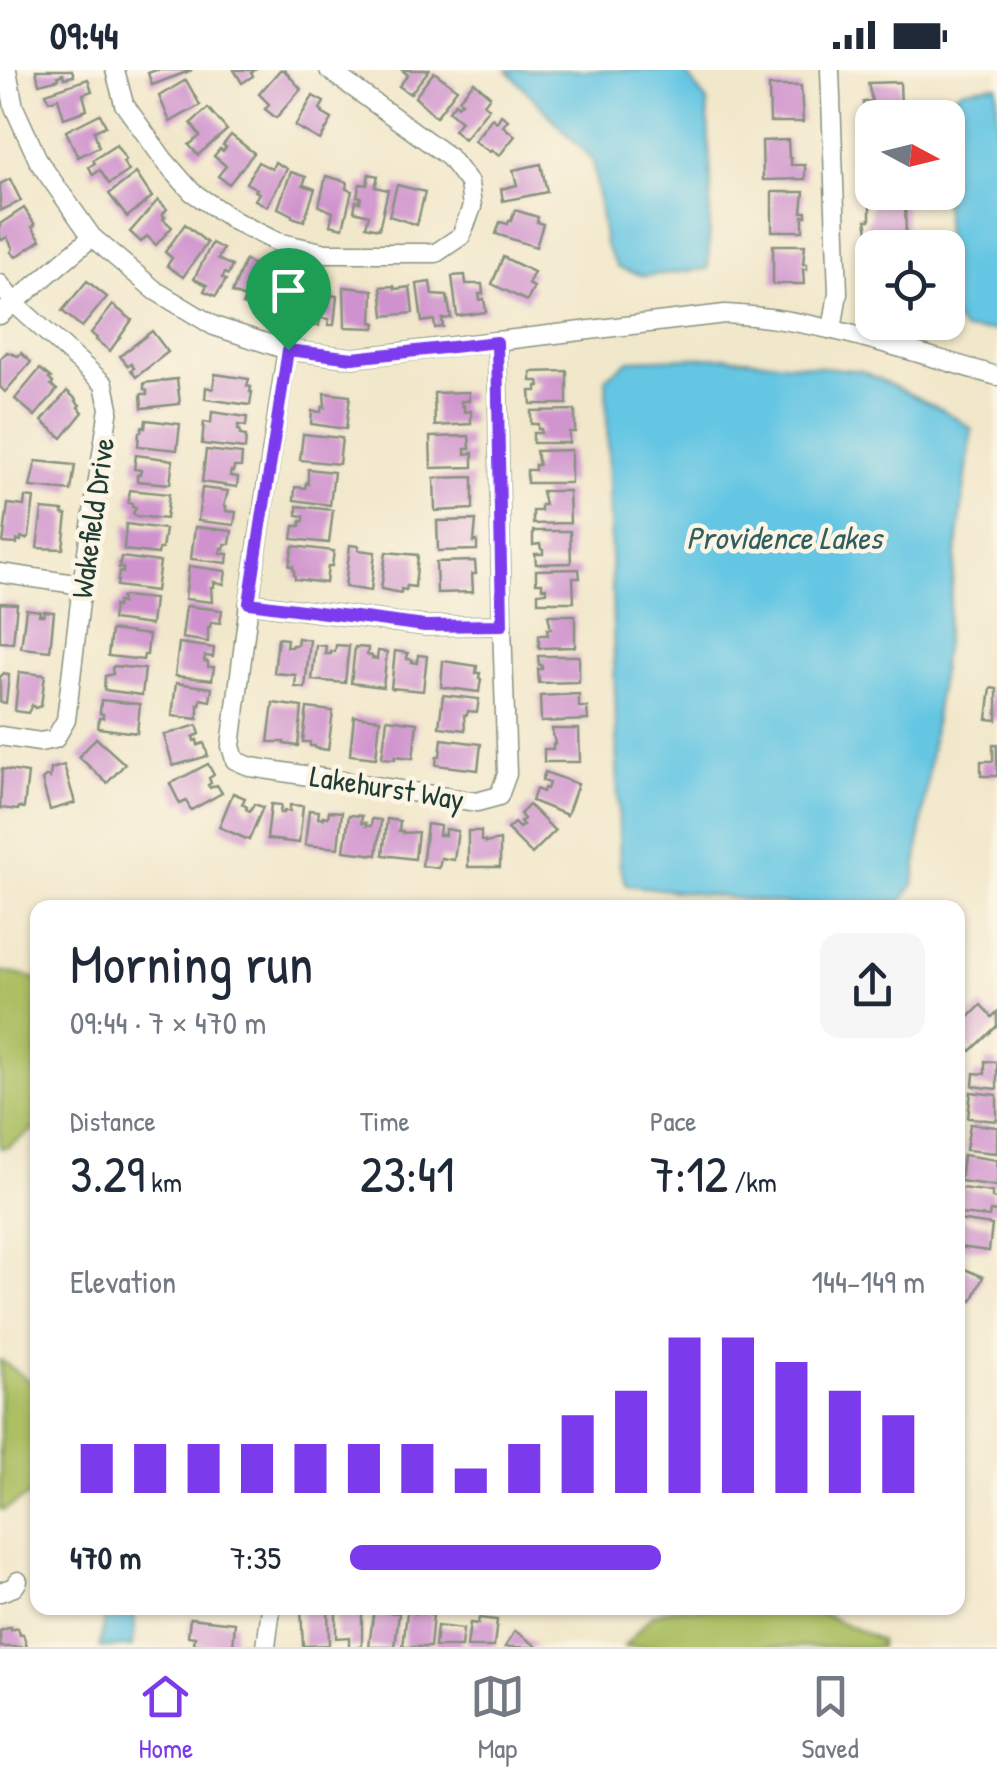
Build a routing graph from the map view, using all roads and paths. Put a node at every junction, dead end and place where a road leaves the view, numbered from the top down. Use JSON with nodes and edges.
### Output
{"nodes":[{"id":1,"x":7,"y":70,"type":"edge"},
{"id":2,"x":116,"y":70,"type":"edge"},
{"id":3,"x":329,"y":70,"type":"edge"},
{"id":4,"x":830,"y":70,"type":"edge"},
{"id":5,"x":92,"y":237,"type":"junction"},
{"id":6,"x":0,"y":284,"type":"edge"},
{"id":7,"x":7,"y":309,"type":"edge"},
{"id":8,"x":832,"y":330,"type":"junction"},
{"id":9,"x":497,"y":342,"type":"junction"},
{"id":10,"x":288,"y":350,"type":"junction"},
{"id":11,"x":997,"y":376,"type":"edge"},
{"id":12,"x":0,"y":573,"type":"edge"},
{"id":13,"x":82,"y":584,"type":"junction"},
{"id":14,"x":249,"y":603,"type":"junction"},
{"id":15,"x":502,"y":625,"type":"junction"},
{"id":16,"x":0,"y":736,"type":"edge"},
{"id":17,"x":0,"y":1582,"type":"edge"},
{"id":18,"x":0,"y":1592,"type":"edge"},
{"id":19,"x":271,"y":1615,"type":"edge"},
{"id":20,"x":266,"y":1647,"type":"edge"}],
"edges":[{"from":1,"to":5,"type":"street"},
{"from":2,"to":3,"type":"street"},
{"from":4,"to":8,"type":"street"},
{"from":5,"to":7,"type":"street"},
{"from":5,"to":10,"type":"street"},
{"from":6,"to":7,"type":"street","name":"Wakefield Drive"},
{"from":7,"to":13,"type":"street","name":"Wakefield Drive"},
{"from":8,"to":9,"type":"street"},
{"from":8,"to":11,"type":"street"},
{"from":9,"to":10,"type":"street"},
{"from":9,"to":15,"type":"street","name":"Lakehurst Way"},
{"from":10,"to":14,"type":"street","name":"Lakehurst Way"},
{"from":12,"to":13,"type":"street"},
{"from":13,"to":16,"type":"street","name":"Wakefield Drive"},
{"from":14,"to":15,"type":"street"},
{"from":14,"to":15,"type":"street","name":"Lakehurst Way"},
{"from":17,"to":18,"type":"street"},
{"from":19,"to":20,"type":"street"}]}
